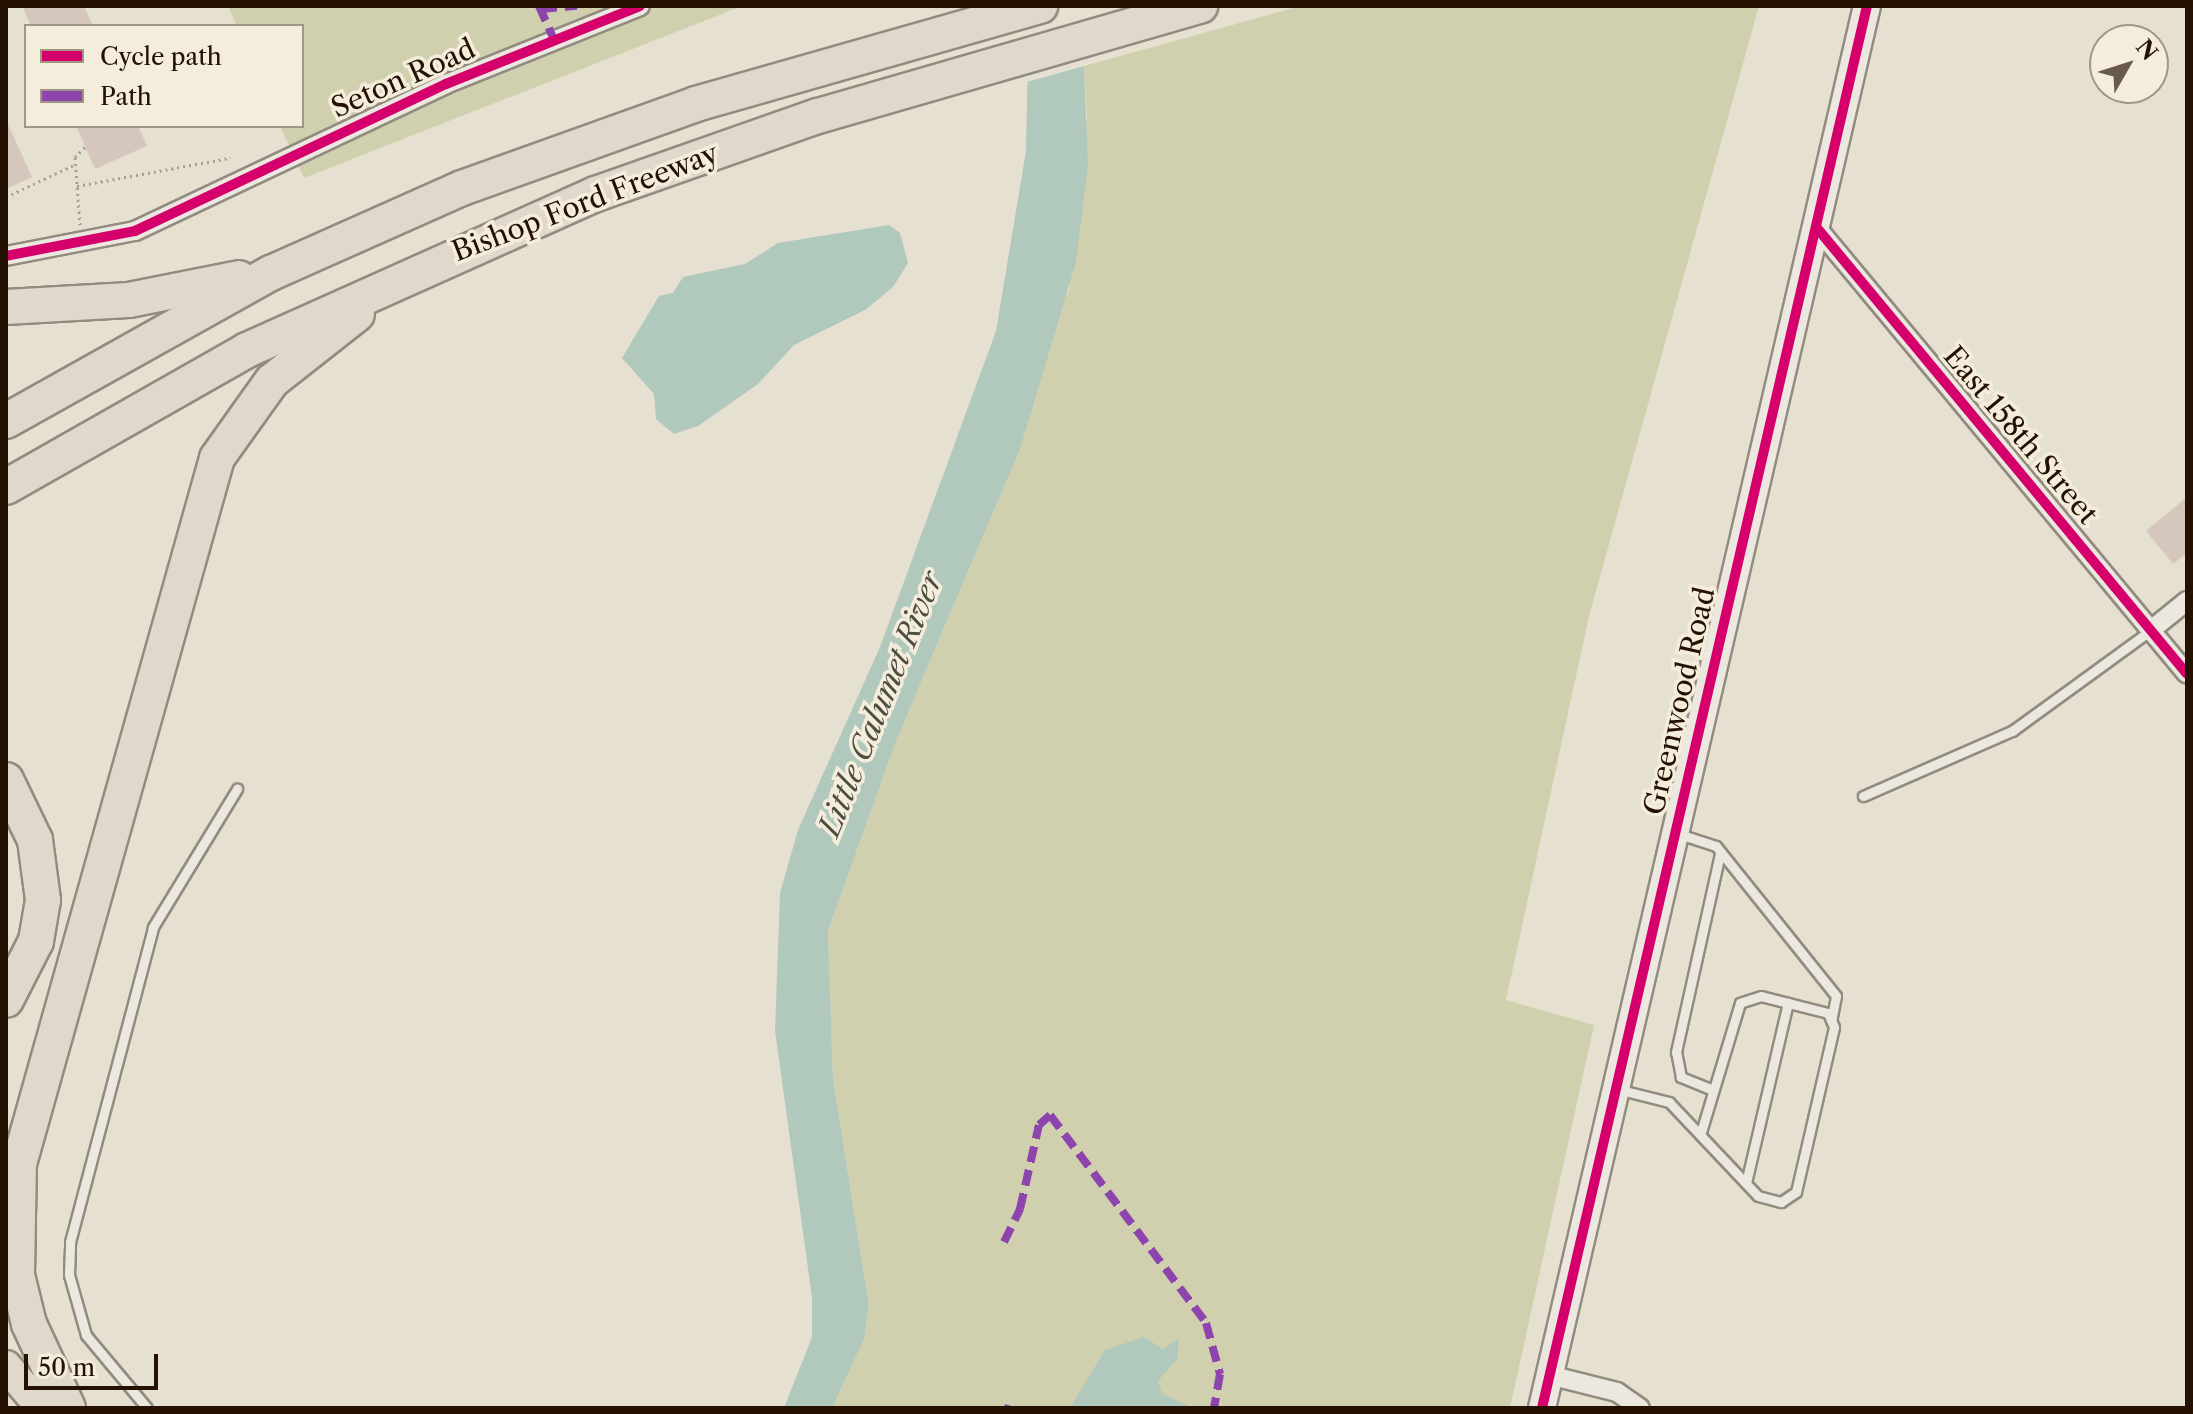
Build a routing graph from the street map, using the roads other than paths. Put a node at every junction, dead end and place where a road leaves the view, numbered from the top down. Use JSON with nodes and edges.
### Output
{"nodes":[{"id":1,"x":640,"y":6,"type":"edge"},
{"id":2,"x":1040,"y":6,"type":"edge"},
{"id":3,"x":1200,"y":6,"type":"edge"},
{"id":4,"x":1867,"y":6,"type":"edge"},
{"id":5,"x":1817,"y":228,"type":"junction"},
{"id":6,"x":6,"y":256,"type":"edge"},
{"id":7,"x":271,"y":273,"type":"junction"},
{"id":8,"x":401,"y":276,"type":"junction"},
{"id":9,"x":6,"y":307,"type":"edge"},
{"id":10,"x":6,"y":421,"type":"edge"},
{"id":11,"x":6,"y":487,"type":"edge"},
{"id":12,"x":2187,"y":601,"type":"edge"},
{"id":13,"x":2151,"y":630,"type":"junction"},
{"id":14,"x":2187,"y":674,"type":"edge"},
{"id":15,"x":6,"y":780,"type":"edge"},
{"id":16,"x":237,"y":789,"type":"dead end"},
{"id":17,"x":1863,"y":796,"type":"dead end"},
{"id":18,"x":1673,"y":832,"type":"junction"},
{"id":19,"x":1720,"y":854,"type":"junction"},
{"id":20,"x":6,"y":1000,"type":"edge"},
{"id":21,"x":1788,"y":1003,"type":"junction"},
{"id":22,"x":1831,"y":1021,"type":"junction"},
{"id":23,"x":1614,"y":1089,"type":"junction"},
{"id":24,"x":1713,"y":1090,"type":"junction"},
{"id":25,"x":1701,"y":1132,"type":"junction"},
{"id":26,"x":1746,"y":1183,"type":"junction"},
{"id":27,"x":6,"y":1366,"type":"edge"},
{"id":28,"x":1549,"y":1375,"type":"junction"},
{"id":29,"x":42,"y":1408,"type":"edge"},
{"id":30,"x":68,"y":1408,"type":"edge"},
{"id":31,"x":147,"y":1408,"type":"edge"},
{"id":32,"x":1542,"y":1408,"type":"edge"},
{"id":33,"x":1640,"y":1408,"type":"edge"}],
"edges":[{"from":1,"to":6,"type":"street","name":"Seton Road"},
{"from":2,"to":7,"type":"highway","name":"Bishop Ford Freeway"},
{"from":3,"to":8,"type":"highway","name":"Bishop Ford Freeway"},
{"from":4,"to":5,"type":"street","name":"Greenwood Road"},
{"from":5,"to":13,"type":"street","name":"East 158th Street"},
{"from":5,"to":18,"type":"street","name":"Greenwood Road"},
{"from":7,"to":9,"type":"highway"},
{"from":7,"to":10,"type":"highway","name":"Bishop Ford Freeway"},
{"from":8,"to":11,"type":"highway","name":"Bishop Ford Freeway"},
{"from":8,"to":30,"type":"highway"},
{"from":12,"to":13,"type":"street"},
{"from":13,"to":14,"type":"street","name":"East 158th Street"},
{"from":13,"to":17,"type":"lane"},
{"from":15,"to":20,"type":"highway"},
{"from":16,"to":31,"type":"lane"},
{"from":18,"to":19,"type":"lane"},
{"from":18,"to":23,"type":"street","name":"Greenwood Road"},
{"from":19,"to":22,"type":"lane"},
{"from":19,"to":24,"type":"lane"},
{"from":21,"to":22,"type":"lane"},
{"from":21,"to":24,"type":"lane"},
{"from":21,"to":26,"type":"lane"},
{"from":22,"to":26,"type":"lane"},
{"from":23,"to":25,"type":"lane"},
{"from":23,"to":28,"type":"street","name":"Greenwood Road"},
{"from":24,"to":25,"type":"lane"},
{"from":25,"to":26,"type":"lane"},
{"from":27,"to":29,"type":"main road"},
{"from":28,"to":32,"type":"street","name":"Greenwood Road"},
{"from":28,"to":33,"type":"street"}]}
